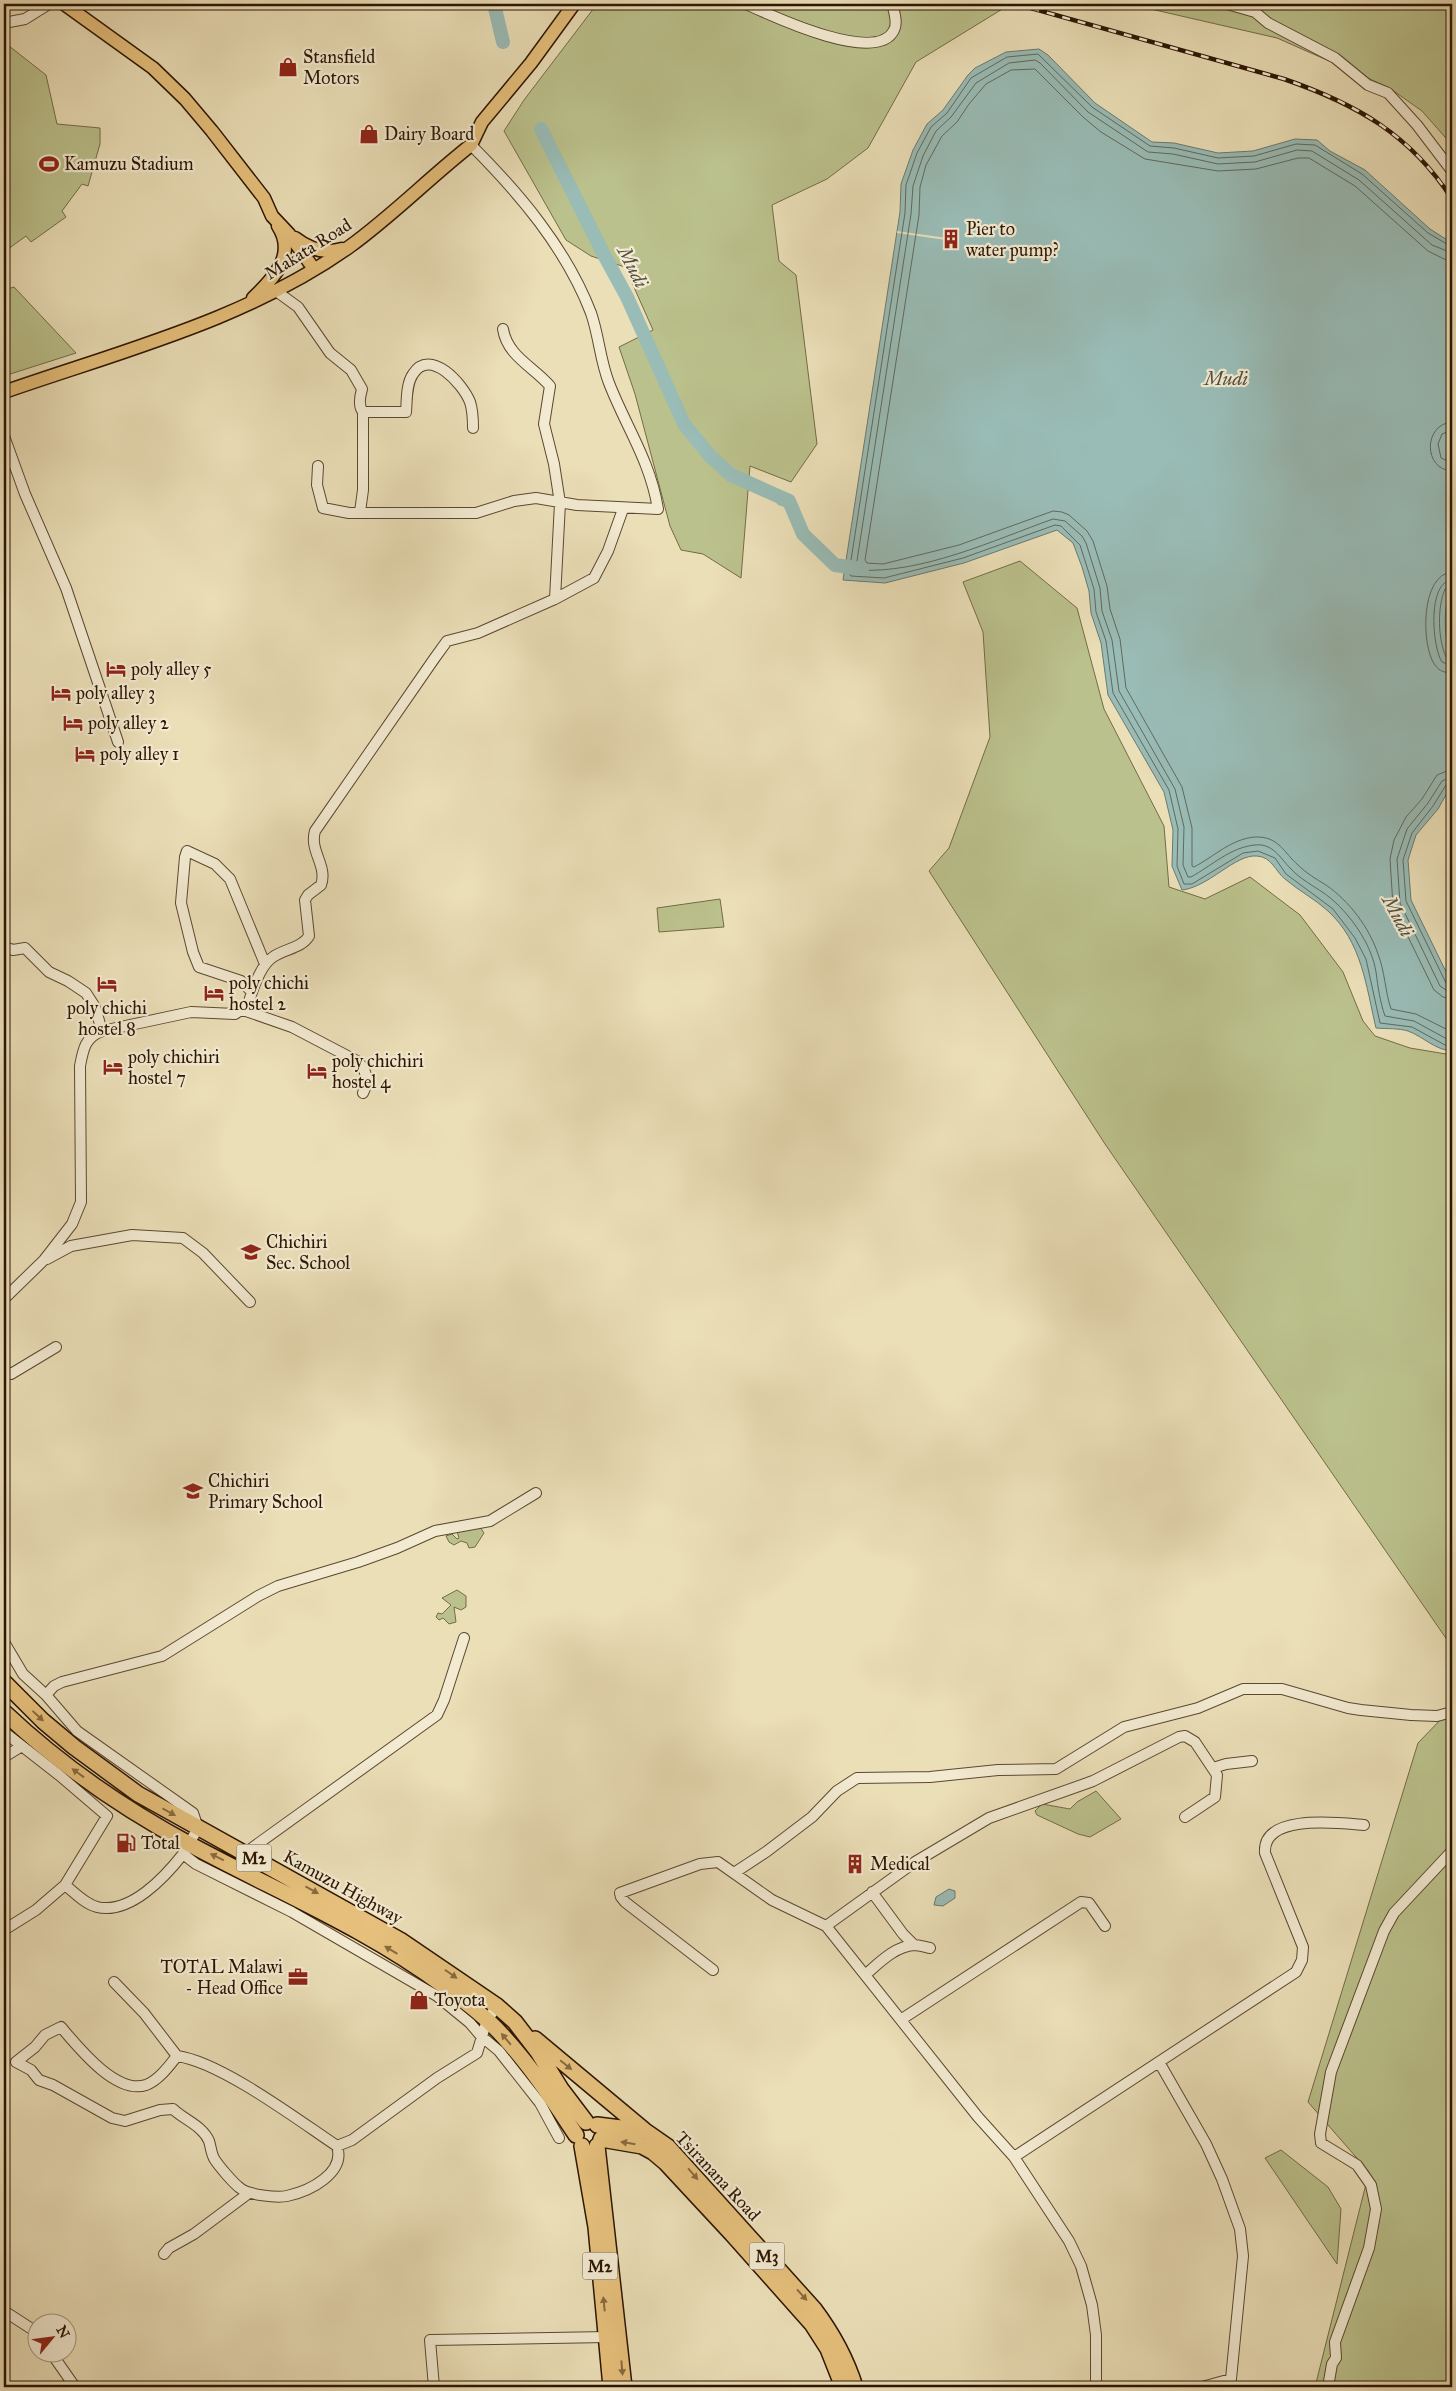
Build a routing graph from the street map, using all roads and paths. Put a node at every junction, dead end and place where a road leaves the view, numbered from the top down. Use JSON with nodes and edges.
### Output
{"nodes":[{"id":1,"x":49,"y":4,"type":"edge"},
{"id":2,"x":64,"y":4,"type":"edge"},
{"id":3,"x":574,"y":4,"type":"edge"},
{"id":4,"x":746,"y":4,"type":"edge"},
{"id":5,"x":892,"y":4,"type":"edge"},
{"id":6,"x":1227,"y":4,"type":"edge"},
{"id":7,"x":4,"y":23,"type":"edge"},
{"id":8,"x":471,"y":145,"type":"junction"},
{"id":9,"x":1452,"y":171,"type":"edge"},
{"id":10,"x":272,"y":216,"type":"junction"},
{"id":11,"x":289,"y":234,"type":"junction"},
{"id":12,"x":349,"y":247,"type":"junction"},
{"id":13,"x":314,"y":269,"type":"junction"},
{"id":14,"x":276,"y":291,"type":"junction"},
{"id":15,"x":248,"y":304,"type":"junction"},
{"id":16,"x":503,"y":329,"type":"dead end"},
{"id":17,"x":4,"y":392,"type":"edge"},
{"id":18,"x":363,"y":412,"type":"junction"},
{"id":19,"x":473,"y":428,"type":"dead end"},
{"id":20,"x":4,"y":436,"type":"edge"},
{"id":21,"x":318,"y":466,"type":"dead end"},
{"id":22,"x":560,"y":503,"type":"junction"},
{"id":23,"x":623,"y":509,"type":"junction"},
{"id":24,"x":360,"y":512,"type":"junction"},
{"id":25,"x":555,"y":599,"type":"junction"},
{"id":26,"x":118,"y":742,"type":"dead end"},
{"id":27,"x":4,"y":947,"type":"edge"},
{"id":28,"x":265,"y":964,"type":"junction"},
{"id":29,"x":252,"y":992,"type":"junction"},
{"id":30,"x":243,"y":1010,"type":"junction"},
{"id":31,"x":102,"y":1030,"type":"junction"},
{"id":32,"x":363,"y":1094,"type":"dead end"},
{"id":33,"x":44,"y":1260,"type":"junction"},
{"id":34,"x":4,"y":1299,"type":"edge"},
{"id":35,"x":250,"y":1302,"type":"dead end"},
{"id":36,"x":56,"y":1347,"type":"dead end"},
{"id":37,"x":4,"y":1372,"type":"edge"},
{"id":38,"x":536,"y":1493,"type":"dead end"},
{"id":39,"x":464,"y":1638,"type":"dead end"},
{"id":40,"x":4,"y":1642,"type":"edge"},
{"id":41,"x":4,"y":1682,"type":"edge"},
{"id":42,"x":46,"y":1695,"type":"junction"},
{"id":43,"x":4,"y":1712,"type":"edge"},
{"id":44,"x":1452,"y":1712,"type":"edge"},
{"id":45,"x":4,"y":1732,"type":"edge"},
{"id":46,"x":22,"y":1746,"type":"junction"},
{"id":47,"x":4,"y":1758,"type":"edge"},
{"id":48,"x":1252,"y":1761,"type":"dead end"},
{"id":49,"x":1213,"y":1768,"type":"junction"},
{"id":50,"x":1185,"y":1817,"type":"dead end"},
{"id":51,"x":1364,"y":1825,"type":"dead end"},
{"id":52,"x":198,"y":1828,"type":"junction"},
{"id":53,"x":187,"y":1850,"type":"junction"},
{"id":54,"x":1452,"y":1851,"type":"edge"},
{"id":55,"x":245,"y":1853,"type":"junction"},
{"id":56,"x":734,"y":1872,"type":"junction"},
{"id":57,"x":65,"y":1885,"type":"junction"},
{"id":58,"x":872,"y":1892,"type":"junction"},
{"id":59,"x":826,"y":1926,"type":"junction"},
{"id":60,"x":1105,"y":1926,"type":"dead end"},
{"id":61,"x":4,"y":1930,"type":"edge"},
{"id":62,"x":914,"y":1945,"type":"junction"},
{"id":63,"x":930,"y":1948,"type":"dead end"},
{"id":64,"x":713,"y":1970,"type":"dead end"},
{"id":65,"x":865,"y":1975,"type":"junction"},
{"id":66,"x":114,"y":1982,"type":"dead end"},
{"id":67,"x":497,"y":2006,"type":"junction"},
{"id":68,"x":902,"y":2019,"type":"junction"},
{"id":69,"x":487,"y":2020,"type":"junction"},
{"id":70,"x":515,"y":2022,"type":"junction"},
{"id":71,"x":481,"y":2036,"type":"junction"},
{"id":72,"x":177,"y":2056,"type":"junction"},
{"id":73,"x":1158,"y":2062,"type":"junction"},
{"id":74,"x":645,"y":2131,"type":"junction"},
{"id":75,"x":590,"y":2136,"type":"junction"},
{"id":76,"x":558,"y":2138,"type":"dead end"},
{"id":77,"x":337,"y":2146,"type":"junction"},
{"id":78,"x":1014,"y":2157,"type":"junction"},
{"id":79,"x":248,"y":2193,"type":"junction"},
{"id":80,"x":164,"y":2254,"type":"dead end"},
{"id":81,"x":4,"y":2311,"type":"edge"},
{"id":82,"x":28,"y":2327,"type":"edge"},
{"id":83,"x":607,"y":2336,"type":"junction"},
{"id":84,"x":59,"y":2364,"type":"edge"},
{"id":85,"x":1231,"y":2383,"type":"edge"},
{"id":86,"x":75,"y":2387,"type":"edge"},
{"id":87,"x":434,"y":2387,"type":"edge"},
{"id":88,"x":611,"y":2387,"type":"edge"},
{"id":89,"x":624,"y":2387,"type":"edge"},
{"id":90,"x":843,"y":2387,"type":"edge"},
{"id":91,"x":855,"y":2387,"type":"edge"},
{"id":92,"x":1096,"y":2387,"type":"edge"},
{"id":93,"x":1202,"y":2387,"type":"edge"},
{"id":94,"x":1328,"y":2387,"type":"edge"}],
"edges":[{"from":1,"to":7,"type":"street"},
{"from":2,"to":10,"type":"main road"},
{"from":3,"to":8,"type":"main road","name":"Makata Road"},
{"from":4,"to":5,"type":"street"},
{"from":6,"to":9,"type":"street"},
{"from":8,"to":12,"type":"main road","name":"Makata Road"},
{"from":8,"to":23,"type":"street"},
{"from":10,"to":11,"type":"main road"},
{"from":10,"to":15,"type":"main road"},
{"from":11,"to":12,"type":"main road"},
{"from":11,"to":13,"type":"main road"},
{"from":12,"to":13,"type":"main road","name":"Makata Road"},
{"from":13,"to":14,"type":"main road","name":"Makata Road"},
{"from":14,"to":15,"type":"main road","name":"Makata Road"},
{"from":14,"to":18,"type":"street"},
{"from":15,"to":17,"type":"main road","name":"Makata Road"},
{"from":16,"to":22,"type":"street"},
{"from":18,"to":19,"type":"street"},
{"from":18,"to":24,"type":"street"},
{"from":20,"to":26,"type":"street"},
{"from":21,"to":24,"type":"street"},
{"from":22,"to":23,"type":"street"},
{"from":22,"to":24,"type":"street"},
{"from":22,"to":25,"type":"street"},
{"from":23,"to":25,"type":"street"},
{"from":25,"to":28,"type":"street"},
{"from":27,"to":31,"type":"street"},
{"from":28,"to":29,"type":"street"},
{"from":28,"to":29,"type":"street"},
{"from":29,"to":30,"type":"street"},
{"from":30,"to":31,"type":"street"},
{"from":30,"to":32,"type":"street"},
{"from":31,"to":33,"type":"street"},
{"from":33,"to":34,"type":"street"},
{"from":33,"to":35,"type":"street"},
{"from":36,"to":37,"type":"street"},
{"from":38,"to":42,"type":"street"},
{"from":39,"to":55,"type":"street"},
{"from":40,"to":42,"type":"street"},
{"from":41,"to":52,"type":"highway","name":"Kamuzu Highway","number":"M2","one_way":true},
{"from":42,"to":52,"type":"street"},
{"from":53,"to":43,"type":"highway","name":"Kamuzu Highway","number":"M2","one_way":true},
{"from":44,"to":56,"type":"street"},
{"from":45,"to":46,"type":"street"},
{"from":46,"to":47,"type":"street"},
{"from":46,"to":57,"type":"street"},
{"from":48,"to":49,"type":"street"},
{"from":49,"to":50,"type":"street"},
{"from":49,"to":58,"type":"street"},
{"from":51,"to":73,"type":"street"},
{"from":52,"to":53,"type":"street"},
{"from":52,"to":55,"type":"highway","name":"Kamuzu Highway","number":"M2"},
{"from":53,"to":57,"type":"street"},
{"from":69,"to":53,"type":"highway","name":"Kamuzu Highway","number":"M2","one_way":true},
{"from":53,"to":71,"type":"street"},
{"from":54,"to":94,"type":"street"},
{"from":55,"to":67,"type":"highway","name":"Kamuzu Highway","number":"M2","one_way":true},
{"from":56,"to":59,"type":"street"},
{"from":56,"to":64,"type":"street"},
{"from":57,"to":61,"type":"street"},
{"from":58,"to":59,"type":"street"},
{"from":58,"to":62,"type":"street"},
{"from":59,"to":65,"type":"street"},
{"from":60,"to":68,"type":"street"},
{"from":62,"to":63,"type":"street"},
{"from":62,"to":65,"type":"street"},
{"from":65,"to":68,"type":"street"},
{"from":66,"to":72,"type":"street"},
{"from":67,"to":69,"type":"street"},
{"from":67,"to":70,"type":"highway","name":"Kamuzu Highway","number":"M2"},
{"from":68,"to":78,"type":"street"},
{"from":69,"to":71,"type":"street"},
{"from":75,"to":69,"type":"highway","name":"Kamuzu Highway","number":"M2","one_way":true},
{"from":70,"to":74,"type":"highway","one_way":true},
{"from":70,"to":75,"type":"highway","name":"Kamuzu Highway","number":"M2"},
{"from":71,"to":76,"type":"street"},
{"from":71,"to":77,"type":"street"},
{"from":72,"to":77,"type":"street"},
{"from":72,"to":79,"type":"street"},
{"from":73,"to":78,"type":"street"},
{"from":73,"to":85,"type":"street"},
{"from":74,"to":75,"type":"highway","name":"Tsiranana Road","number":"M3"},
{"from":74,"to":91,"type":"highway","name":"Tsiranana Road","number":"M3","one_way":true},
{"from":83,"to":75,"type":"highway","name":"Kamuzu Highway","number":"M2","one_way":true},
{"from":75,"to":89,"type":"highway","name":"Kamuzu Highway","number":"M2","one_way":true},
{"from":90,"to":75,"type":"highway","name":"Tsiranana Road","number":"M3","one_way":true},
{"from":77,"to":79,"type":"street"},
{"from":78,"to":92,"type":"street"},
{"from":79,"to":80,"type":"street"},
{"from":81,"to":82,"type":"street"},
{"from":83,"to":87,"type":"street"},
{"from":83,"to":88,"type":"highway","name":"Kamuzu Highway","number":"M2"},
{"from":84,"to":86,"type":"street"},
{"from":85,"to":93,"type":"street"}]}
